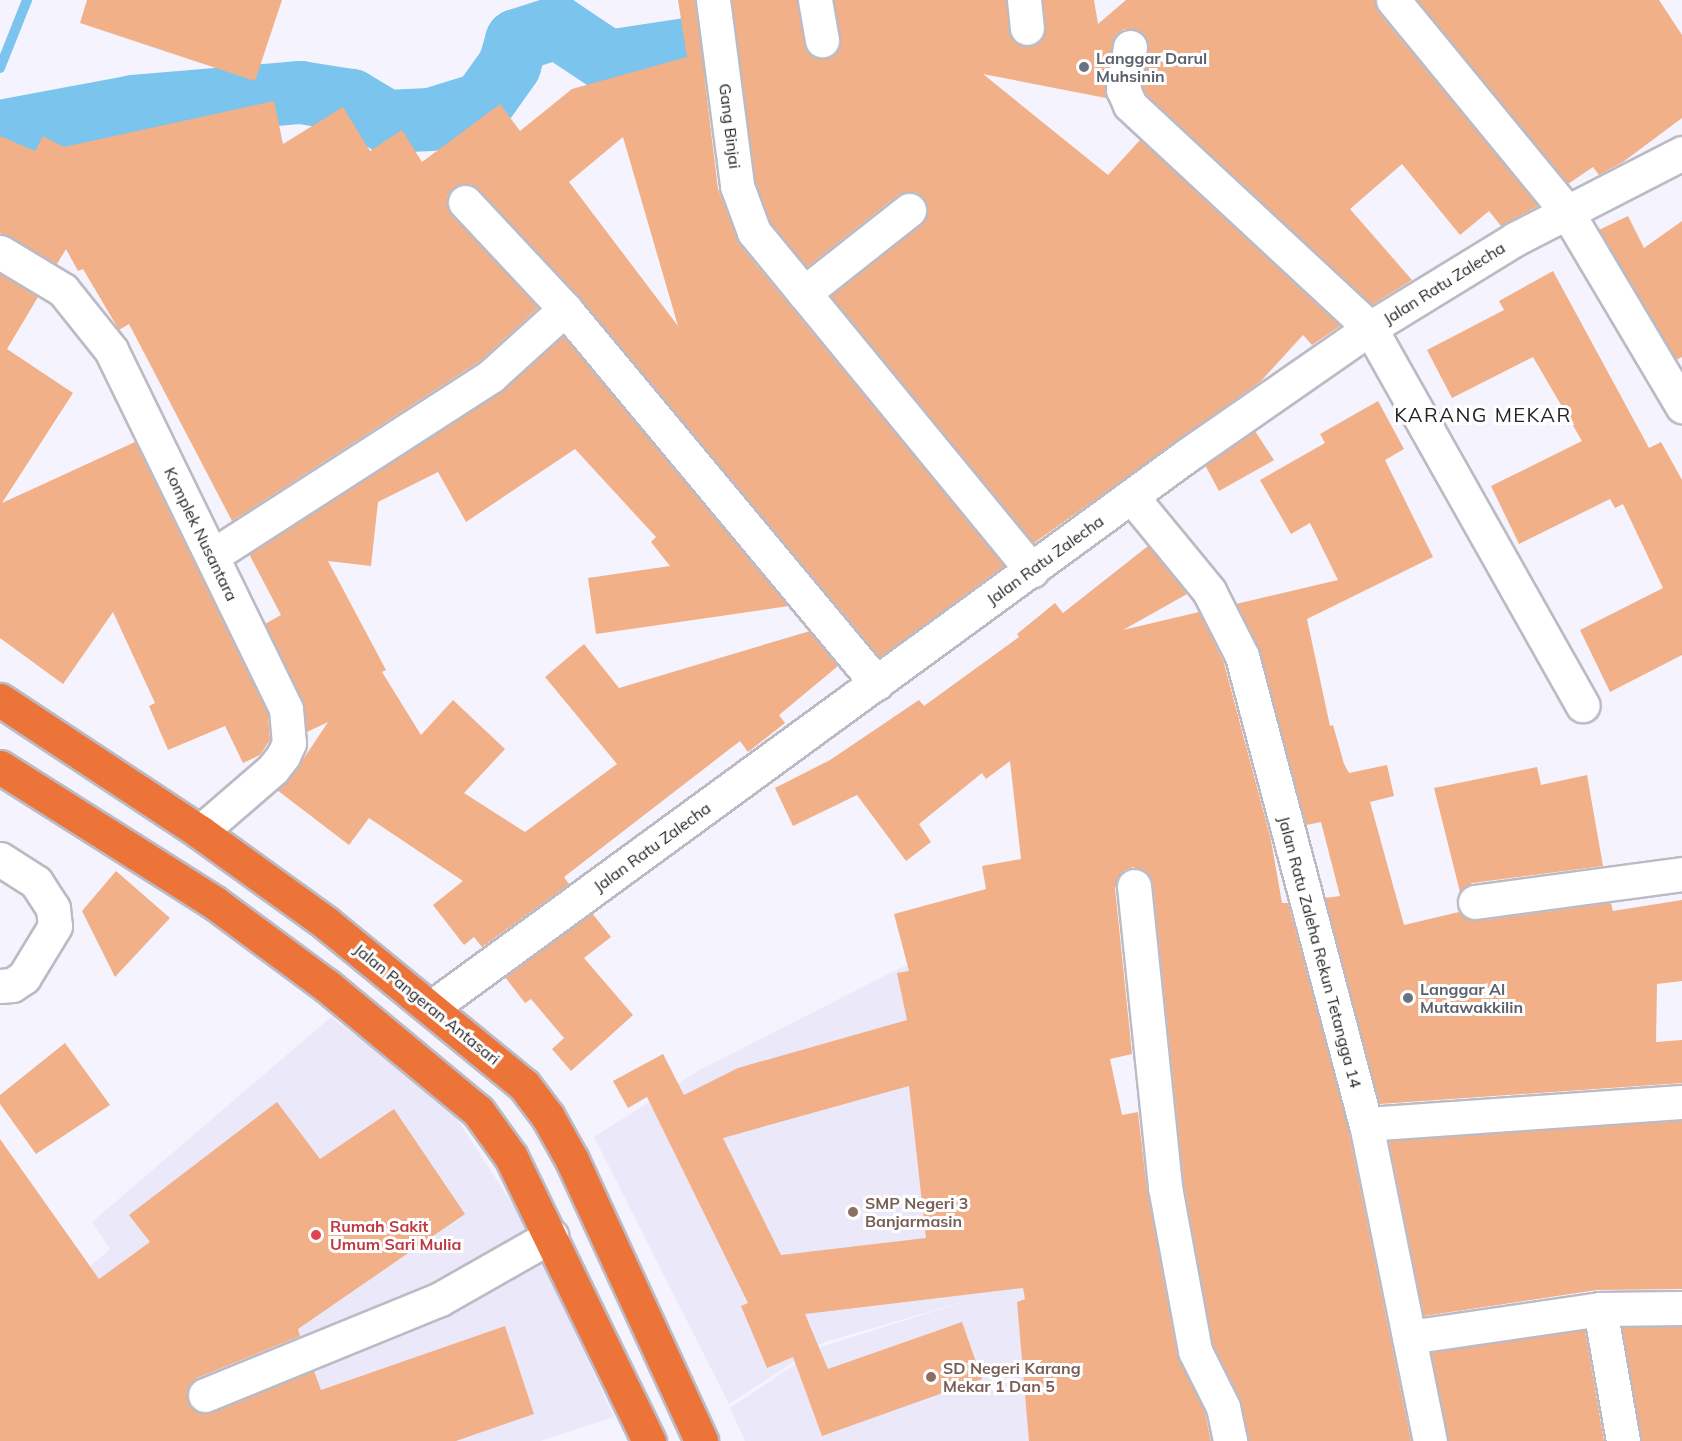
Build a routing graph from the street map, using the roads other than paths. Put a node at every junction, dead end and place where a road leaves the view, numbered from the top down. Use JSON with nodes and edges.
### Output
{"nodes":[{"id":1,"x":713,"y":0,"type":"edge"},
{"id":2,"x":815,"y":0,"type":"edge"},
{"id":3,"x":1393,"y":0,"type":"edge"},
{"id":4,"x":822,"y":40,"type":"dead end"},
{"id":5,"x":1130,"y":47,"type":"dead end"},
{"id":6,"x":1682,"y":153,"type":"edge"},
{"id":7,"x":465,"y":202,"type":"dead end"},
{"id":8,"x":909,"y":210,"type":"dead end"},
{"id":9,"x":1567,"y":212,"type":"junction"},
{"id":10,"x":0,"y":252,"type":"edge"},
{"id":11,"x":804,"y":293,"type":"junction"},
{"id":12,"x":565,"y":309,"type":"junction"},
{"id":13,"x":1370,"y":328,"type":"junction"},
{"id":14,"x":1682,"y":406,"type":"edge"},
{"id":15,"x":1131,"y":496,"type":"junction"},
{"id":16,"x":212,"y":556,"type":"junction"},
{"id":17,"x":1032,"y":570,"type":"junction"},
{"id":18,"x":877,"y":683,"type":"junction"},
{"id":19,"x":0,"y":700,"type":"edge"},
{"id":20,"x":1582,"y":705,"type":"dead end"},
{"id":21,"x":0,"y":767,"type":"edge"},
{"id":22,"x":200,"y":832,"type":"junction"},
{"id":23,"x":0,"y":859,"type":"edge"},
{"id":24,"x":1682,"y":874,"type":"edge"},
{"id":25,"x":1134,"y":886,"type":"dead end"},
{"id":26,"x":1475,"y":902,"type":"dead end"},
{"id":27,"x":326,"y":922,"type":"junction"},
{"id":28,"x":299,"y":964,"type":"junction"},
{"id":29,"x":0,"y":986,"type":"edge"},
{"id":30,"x":432,"y":1006,"type":"junction"},
{"id":31,"x":1682,"y":1102,"type":"edge"},
{"id":32,"x":1366,"y":1124,"type":"junction"},
{"id":33,"x":551,"y":1236,"type":"junction"},
{"id":34,"x":1682,"y":1308,"type":"edge"},
{"id":35,"x":1600,"y":1309,"type":"junction"},
{"id":36,"x":1409,"y":1337,"type":"junction"},
{"id":37,"x":205,"y":1395,"type":"dead end"},
{"id":38,"x":642,"y":1439,"type":"edge"},
{"id":39,"x":701,"y":1441,"type":"edge"},
{"id":40,"x":1230,"y":1441,"type":"edge"},
{"id":41,"x":1430,"y":1441,"type":"edge"},
{"id":42,"x":1623,"y":1441,"type":"edge"}],
"edges":[{"from":1,"to":11,"type":"street","name":"Gang Binjai"},
{"from":2,"to":4,"type":"street"},
{"from":3,"to":9,"type":"street"},
{"from":5,"to":13,"type":"street"},
{"from":6,"to":9,"type":"street","name":"Jalan Ratu Zalecha"},
{"from":7,"to":12,"type":"street"},
{"from":8,"to":11,"type":"street"},
{"from":9,"to":13,"type":"street","name":"Jalan Ratu Zalecha"},
{"from":9,"to":14,"type":"street"},
{"from":10,"to":16,"type":"street","name":"Komplek Nusantara"},
{"from":11,"to":17,"type":"street","name":"Gang Binjai"},
{"from":12,"to":16,"type":"street"},
{"from":12,"to":18,"type":"street"},
{"from":13,"to":15,"type":"street","name":"Jalan Ratu Zalecha"},
{"from":13,"to":20,"type":"street"},
{"from":15,"to":17,"type":"street","name":"Jalan Ratu Zalecha"},
{"from":15,"to":32,"type":"street","name":"Jalan Ratu Zaleha Rekun Tetangga 14"},
{"from":16,"to":22,"type":"street","name":"Komplek Nusantara"},
{"from":17,"to":18,"type":"street","name":"Jalan Ratu Zalecha"},
{"from":18,"to":30,"type":"street","name":"Jalan Ratu Zalecha"},
{"from":19,"to":22,"type":"highway","name":"Jalan Pangeran Antasari"},
{"from":21,"to":28,"type":"highway"},
{"from":22,"to":27,"type":"highway","name":"Jalan Pangeran Antasari"},
{"from":23,"to":29,"type":"street"},
{"from":24,"to":26,"type":"street"},
{"from":25,"to":40,"type":"street"},
{"from":27,"to":28,"type":"highway"},
{"from":27,"to":30,"type":"highway","name":"Jalan Pangeran Antasari"},
{"from":28,"to":33,"type":"highway"},
{"from":30,"to":39,"type":"highway","name":"Jalan Pangeran Antasari"},
{"from":31,"to":32,"type":"street"},
{"from":32,"to":36,"type":"street","name":"Jalan Ratu Zaleha Rekun Tetangga 14"},
{"from":33,"to":37,"type":"street"},
{"from":33,"to":38,"type":"highway"},
{"from":34,"to":35,"type":"street"},
{"from":35,"to":36,"type":"street"},
{"from":35,"to":42,"type":"street"},
{"from":36,"to":41,"type":"street","name":"Jalan Ratu Zaleha Rekun Tetangga 14"}]}
